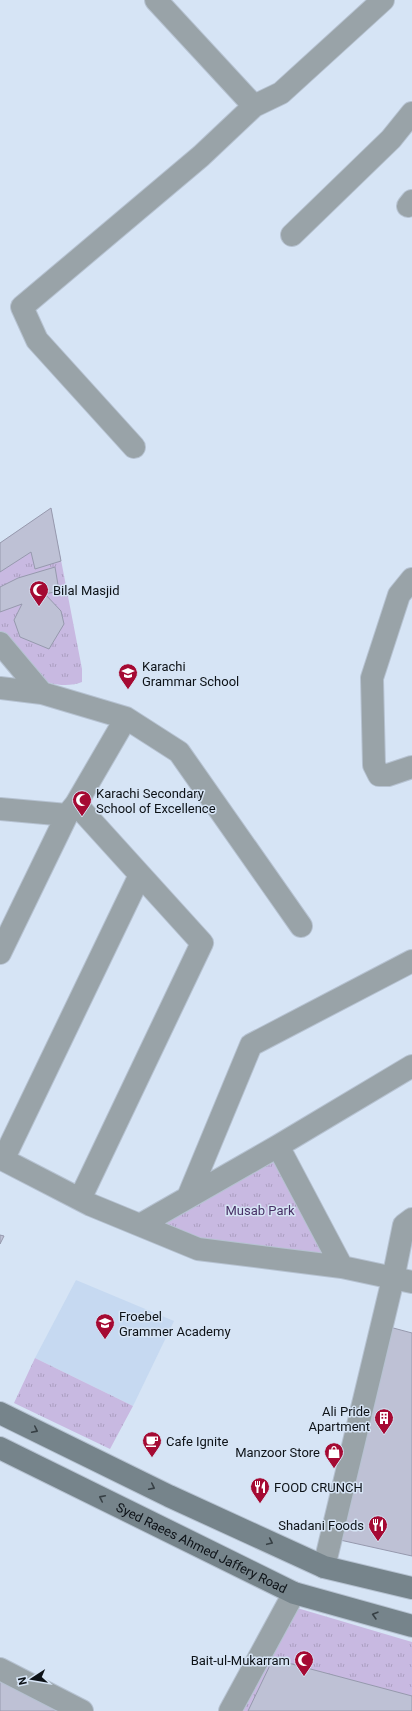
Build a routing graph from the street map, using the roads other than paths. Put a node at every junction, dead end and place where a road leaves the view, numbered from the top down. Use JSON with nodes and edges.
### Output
{"nodes":[{"id":1,"x":383,"y":0,"type":"edge"},
{"id":2,"x":162,"y":2,"type":"edge"},
{"id":3,"x":254,"y":106,"type":"junction"},
{"id":4,"x":412,"y":113,"type":"edge"},
{"id":5,"x":292,"y":236,"type":"dead end"},
{"id":6,"x":134,"y":447,"type":"dead end"},
{"id":7,"x":412,"y":579,"type":"edge"},
{"id":8,"x":0,"y":643,"type":"edge"},
{"id":9,"x":0,"y":688,"type":"edge"},
{"id":10,"x":42,"y":693,"type":"junction"},
{"id":11,"x":126,"y":718,"type":"junction"},
{"id":12,"x":412,"y":767,"type":"edge"},
{"id":13,"x":0,"y":809,"type":"edge"},
{"id":14,"x":71,"y":809,"type":"junction"},
{"id":15,"x":140,"y":875,"type":"junction"},
{"id":16,"x":301,"y":926,"type":"dead end"},
{"id":17,"x":0,"y":953,"type":"edge"},
{"id":18,"x":412,"y":961,"type":"edge"},
{"id":19,"x":412,"y":1066,"type":"edge"},
{"id":20,"x":278,"y":1146,"type":"junction"},
{"id":21,"x":2,"y":1159,"type":"edge"},
{"id":22,"x":188,"y":1197,"type":"junction"},
{"id":23,"x":80,"y":1199,"type":"junction"},
{"id":24,"x":412,"y":1219,"type":"edge"},
{"id":25,"x":140,"y":1225,"type":"junction"},
{"id":26,"x":342,"y":1267,"type":"junction"},
{"id":27,"x":403,"y":1280,"type":"edge"},
{"id":28,"x":0,"y":1413,"type":"edge"},
{"id":29,"x":0,"y":1448,"type":"edge"},
{"id":30,"x":324,"y":1566,"type":"junction"},
{"id":31,"x":412,"y":1588,"type":"edge"},
{"id":32,"x":294,"y":1593,"type":"junction"},
{"id":33,"x":412,"y":1626,"type":"edge"},
{"id":34,"x":0,"y":1669,"type":"edge"},
{"id":35,"x":82,"y":1711,"type":"edge"},
{"id":36,"x":230,"y":1711,"type":"edge"}],
"edges":[{"from":1,"to":3,"type":"street"},
{"from":2,"to":3,"type":"street"},
{"from":3,"to":6,"type":"street"},
{"from":4,"to":5,"type":"street"},
{"from":7,"to":12,"type":"street"},
{"from":8,"to":10,"type":"street"},
{"from":9,"to":10,"type":"street"},
{"from":10,"to":11,"type":"street"},
{"from":11,"to":14,"type":"street"},
{"from":11,"to":16,"type":"street"},
{"from":13,"to":14,"type":"street"},
{"from":14,"to":15,"type":"street"},
{"from":14,"to":17,"type":"street"},
{"from":15,"to":21,"type":"street"},
{"from":15,"to":23,"type":"street"},
{"from":18,"to":22,"type":"street"},
{"from":19,"to":20,"type":"street"},
{"from":20,"to":22,"type":"street"},
{"from":20,"to":26,"type":"street"},
{"from":21,"to":23,"type":"street"},
{"from":22,"to":25,"type":"street"},
{"from":23,"to":25,"type":"street"},
{"from":24,"to":27,"type":"street"},
{"from":25,"to":26,"type":"street"},
{"from":26,"to":27,"type":"street"},
{"from":27,"to":30,"type":"street"},
{"from":28,"to":30,"type":"main road","one_way":true},
{"from":32,"to":29,"type":"main road","name":"Syed Raees Ahmed Jaffery Road","one_way":true},
{"from":30,"to":31,"type":"main road"},
{"from":33,"to":32,"type":"main road","name":"Syed Raees Ahmed Jaffery Road","one_way":true},
{"from":32,"to":36,"type":"street"},
{"from":34,"to":35,"type":"street"}]}
